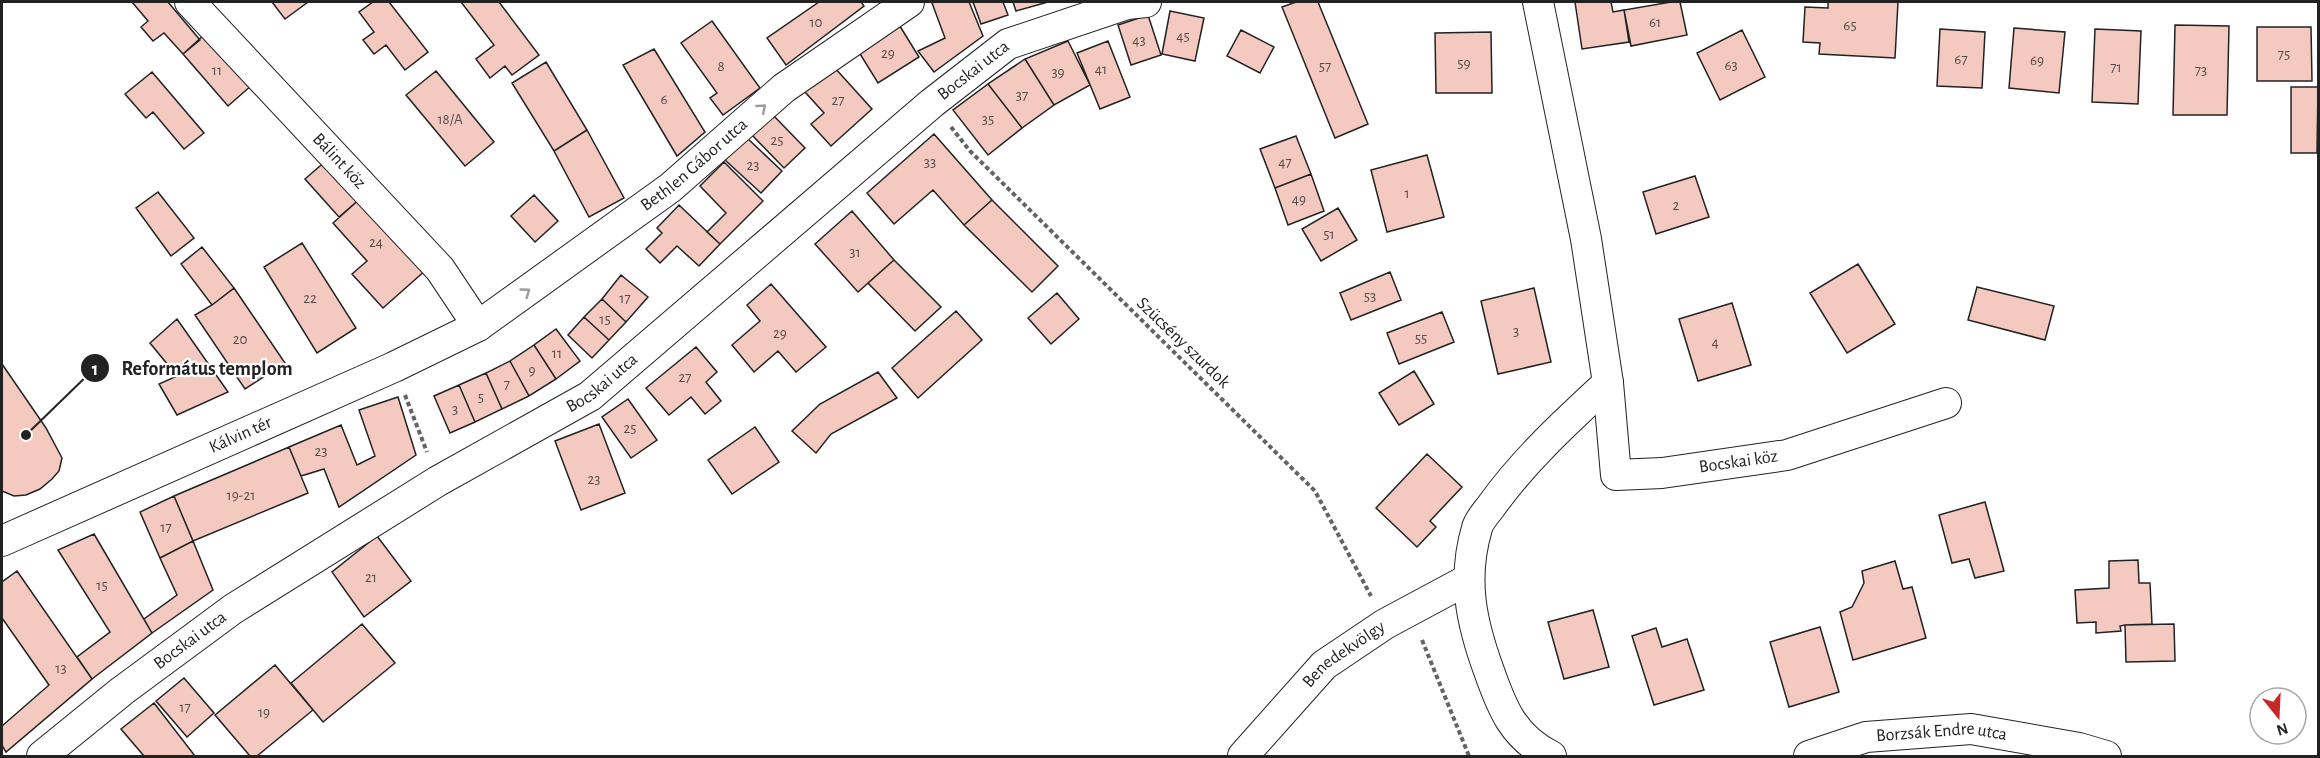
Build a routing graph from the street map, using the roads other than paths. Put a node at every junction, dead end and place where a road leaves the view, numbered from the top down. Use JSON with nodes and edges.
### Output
{"nodes":[{"id":1,"x":190,"y":2,"type":"edge"},
{"id":2,"x":909,"y":2,"type":"edge"},
{"id":3,"x":1146,"y":2,"type":"edge"},
{"id":4,"x":1538,"y":2,"type":"edge"},
{"id":5,"x":478,"y":326,"type":"junction"},
{"id":6,"x":1608,"y":383,"type":"junction"},
{"id":7,"x":1946,"y":403,"type":"dead end"},
{"id":8,"x":2,"y":541,"type":"edge"},
{"id":9,"x":1467,"y":580,"type":"junction"},
{"id":10,"x":2093,"y":752,"type":"edge"},
{"id":11,"x":42,"y":756,"type":"edge"},
{"id":12,"x":1243,"y":756,"type":"edge"},
{"id":13,"x":1551,"y":756,"type":"edge"},
{"id":14,"x":1809,"y":756,"type":"edge"}],
"edges":[{"from":1,"to":5,"type":"street","name":"Bálint köz"},
{"from":5,"to":2,"type":"street","name":"Bethlen Gábor utca","one_way":true},
{"from":3,"to":11,"type":"street","name":"Bocskai utca"},
{"from":4,"to":6,"type":"street","name":"Bocskai köz"},
{"from":5,"to":8,"type":"street","name":"Kálvin tér"},
{"from":6,"to":7,"type":"street","name":"Bocskai köz"},
{"from":6,"to":9,"type":"street"},
{"from":9,"to":12,"type":"street","name":"Benedekvölgy"},
{"from":9,"to":13,"type":"street"},
{"from":10,"to":14,"type":"street","name":"Borzsák Endre utca"}]}
